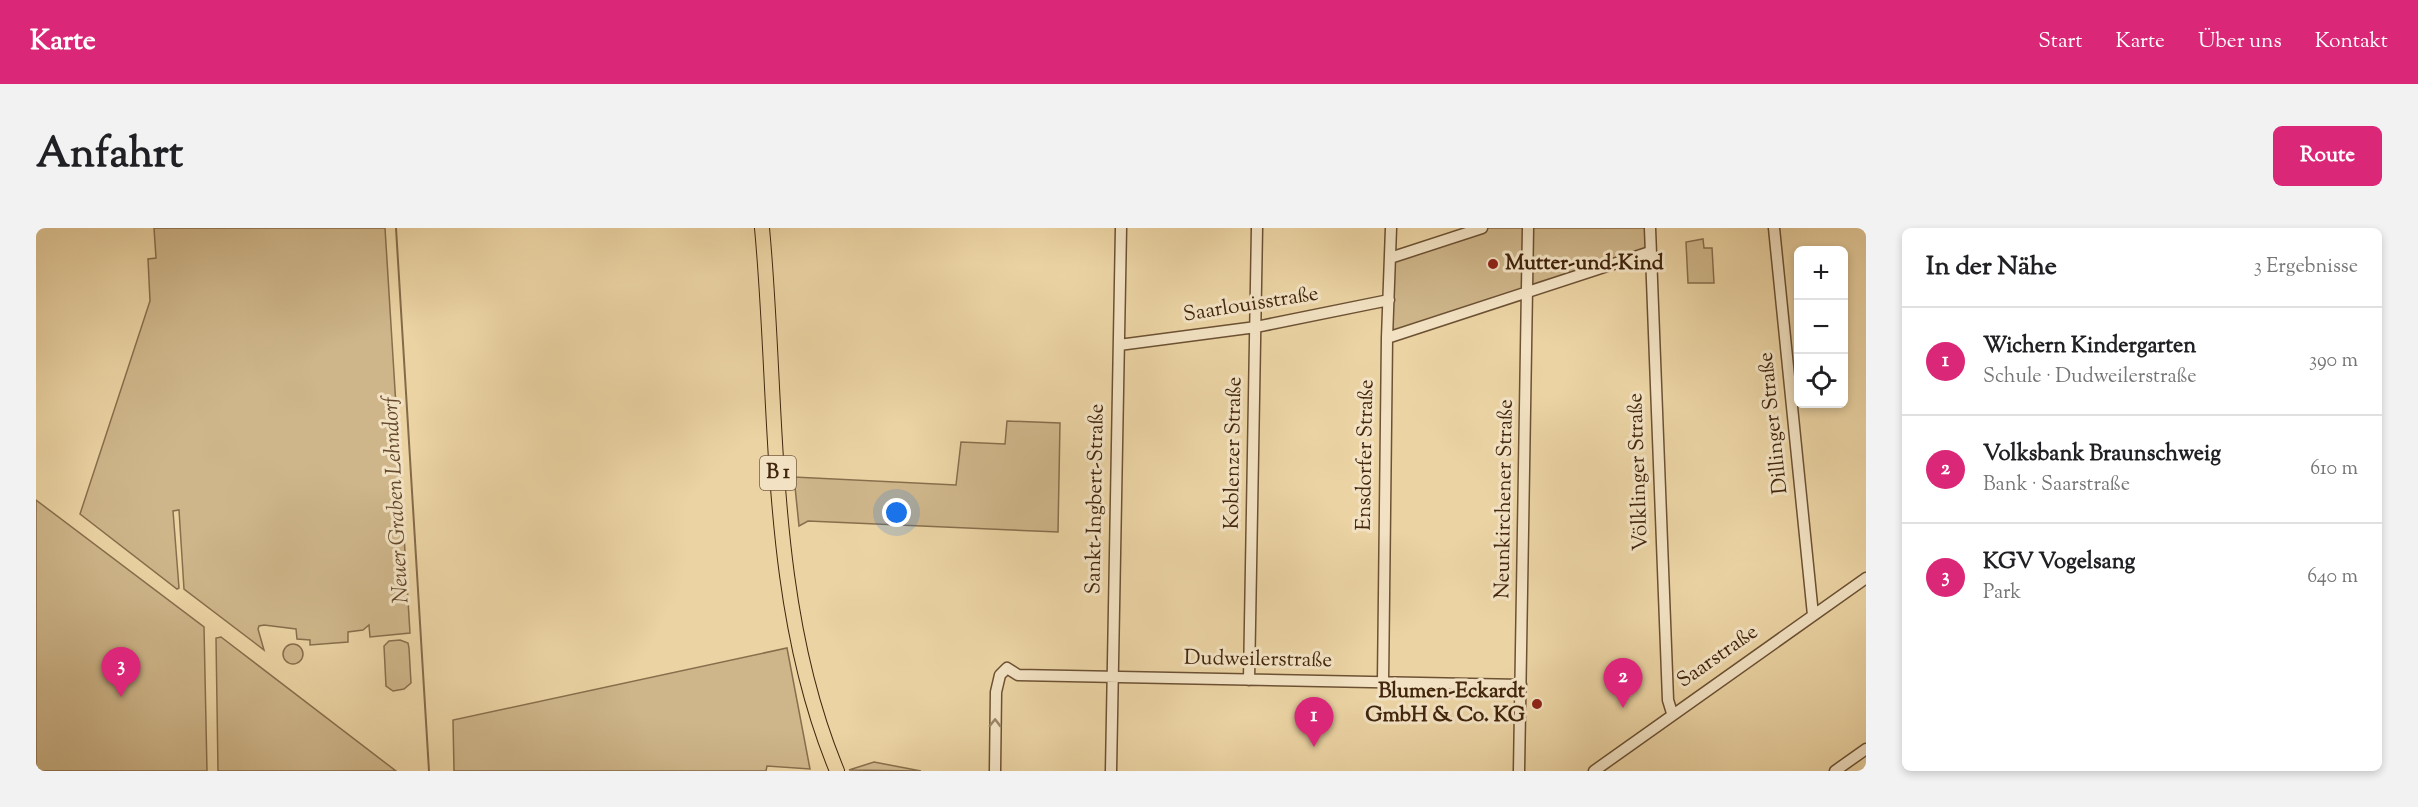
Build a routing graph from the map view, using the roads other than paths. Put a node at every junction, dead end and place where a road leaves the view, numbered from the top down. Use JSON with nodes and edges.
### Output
{"nodes":[{"id":1,"x":762,"y":228,"type":"edge"},
{"id":2,"x":1121,"y":228,"type":"edge"},
{"id":3,"x":1257,"y":228,"type":"edge"},
{"id":4,"x":1391,"y":228,"type":"edge"},
{"id":5,"x":1482,"y":228,"type":"edge"},
{"id":6,"x":1528,"y":228,"type":"edge"},
{"id":7,"x":1650,"y":228,"type":"edge"},
{"id":8,"x":1774,"y":228,"type":"edge"},
{"id":9,"x":1650,"y":252,"type":"junction"},
{"id":10,"x":1390,"y":258,"type":"junction"},
{"id":11,"x":1528,"y":293,"type":"junction"},
{"id":12,"x":1389,"y":300,"type":"junction"},
{"id":13,"x":1256,"y":327,"type":"junction"},
{"id":14,"x":1387,"y":338,"type":"junction"},
{"id":15,"x":1119,"y":345,"type":"junction"},
{"id":16,"x":1866,"y":578,"type":"edge"},
{"id":17,"x":1813,"y":615,"type":"junction"},
{"id":18,"x":1112,"y":677,"type":"junction"},
{"id":19,"x":1249,"y":680,"type":"junction"},
{"id":20,"x":1383,"y":682,"type":"junction"},
{"id":21,"x":1521,"y":685,"type":"junction"},
{"id":22,"x":1672,"y":713,"type":"junction"},
{"id":23,"x":1866,"y":749,"type":"edge"},
{"id":24,"x":837,"y":771,"type":"edge"},
{"id":25,"x":995,"y":771,"type":"edge"},
{"id":26,"x":1111,"y":771,"type":"edge"},
{"id":27,"x":1519,"y":771,"type":"edge"},
{"id":28,"x":1594,"y":771,"type":"edge"},
{"id":29,"x":1835,"y":771,"type":"edge"}],
"edges":[{"from":1,"to":24,"type":"main road","number":"B 1"},
{"from":2,"to":15,"type":"street","name":"Sankt-Ingbert-Straße"},
{"from":3,"to":13,"type":"street","name":"Koblenzer Straße"},
{"from":4,"to":10,"type":"street","name":"Ensdorfer Straße"},
{"from":5,"to":10,"type":"street"},
{"from":6,"to":11,"type":"street","name":"Neunkirchener Straße"},
{"from":7,"to":9,"type":"street","name":"Völklinger Straße"},
{"from":8,"to":17,"type":"street","name":"Dillinger Straße"},
{"from":9,"to":11,"type":"street"},
{"from":9,"to":22,"type":"street","name":"Völklinger Straße"},
{"from":10,"to":12,"type":"street","name":"Ensdorfer Straße"},
{"from":11,"to":14,"type":"street"},
{"from":11,"to":21,"type":"street","name":"Neunkirchener Straße"},
{"from":12,"to":13,"type":"street","name":"Saarlouisstraße"},
{"from":12,"to":14,"type":"street","name":"Ensdorfer Straße"},
{"from":13,"to":15,"type":"street","name":"Saarlouisstraße"},
{"from":13,"to":19,"type":"street","name":"Koblenzer Straße"},
{"from":14,"to":20,"type":"street","name":"Ensdorfer Straße"},
{"from":15,"to":18,"type":"street","name":"Sankt-Ingbert-Straße"},
{"from":16,"to":17,"type":"street","name":"Saarstraße"},
{"from":17,"to":22,"type":"street","name":"Saarstraße"},
{"from":18,"to":19,"type":"street","name":"Dudweilerstraße"},
{"from":25,"to":18,"type":"street","name":"Dudweilerstraße","one_way":true},
{"from":18,"to":26,"type":"street","name":"Sankt-Ingbert-Straße"},
{"from":19,"to":20,"type":"street","name":"Dudweilerstraße"},
{"from":20,"to":21,"type":"street","name":"Dudweilerstraße"},
{"from":21,"to":27,"type":"street","name":"Neunkirchener Straße"},
{"from":22,"to":28,"type":"street","name":"Saarstraße"},
{"from":23,"to":29,"type":"street"}]}
